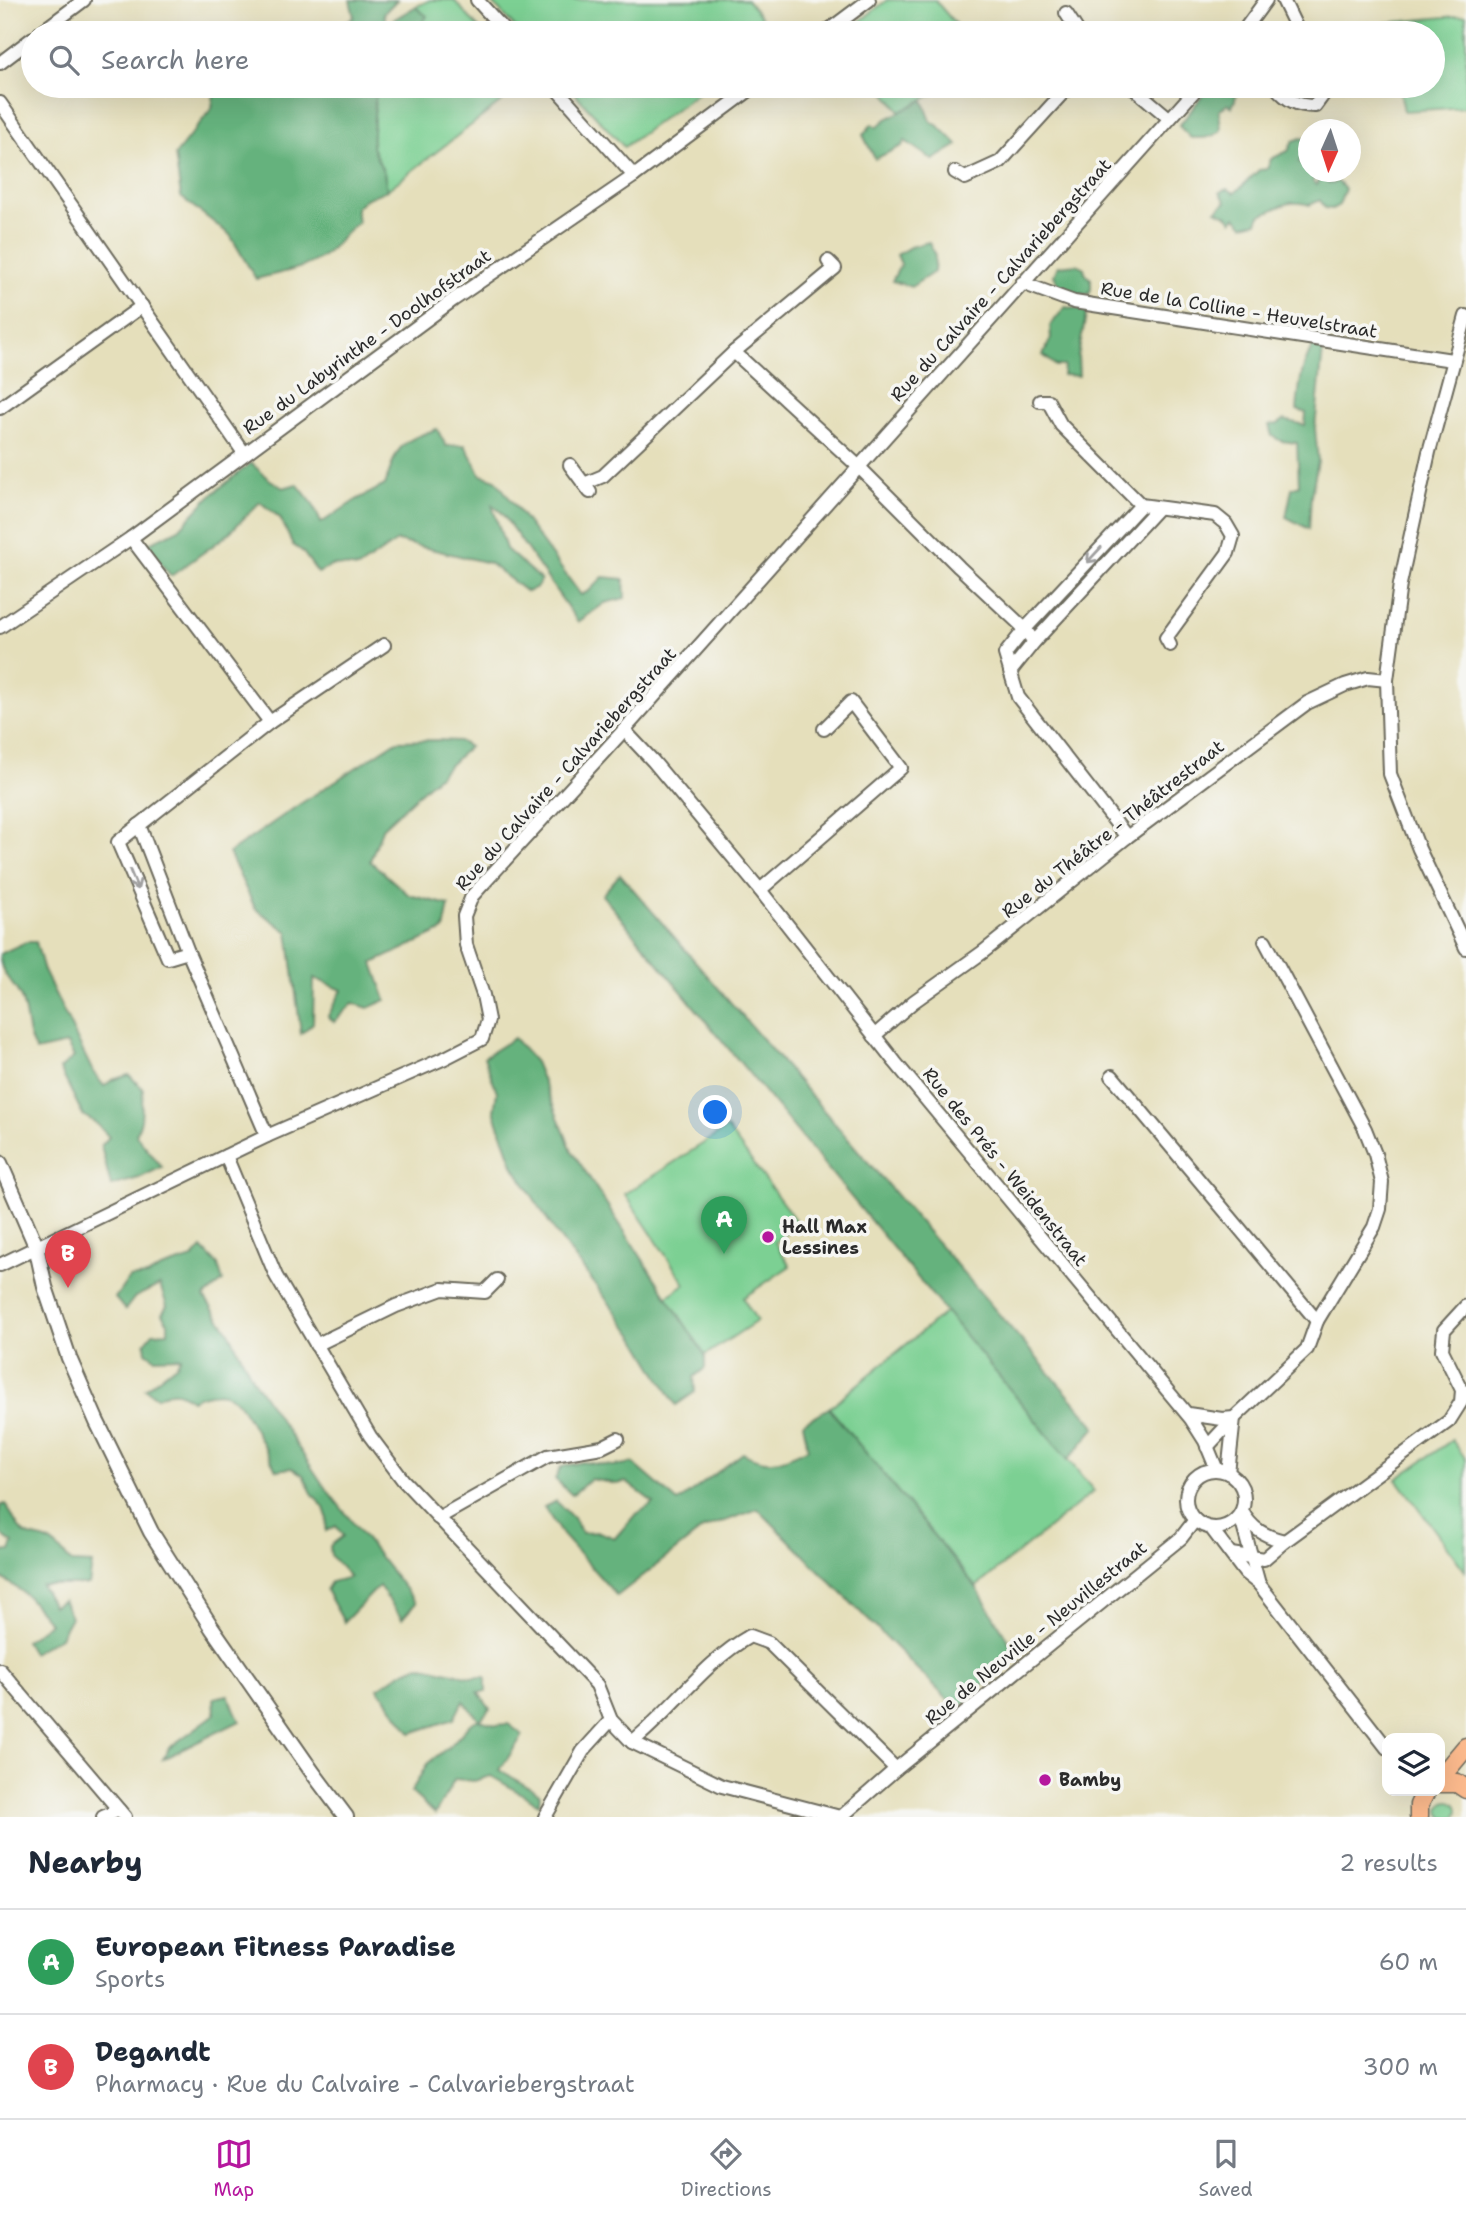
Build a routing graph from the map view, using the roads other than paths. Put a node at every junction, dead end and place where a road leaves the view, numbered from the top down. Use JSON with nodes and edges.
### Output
{"nodes":[{"id":1,"x":84,"y":0,"type":"edge"},
{"id":2,"x":477,"y":0,"type":"edge"},
{"id":3,"x":869,"y":0,"type":"edge"},
{"id":4,"x":1266,"y":0,"type":"edge"},
{"id":5,"x":1283,"y":0,"type":"edge"},
{"id":6,"x":1066,"y":13,"type":"dead end"},
{"id":7,"x":56,"y":21,"type":"edge"},
{"id":8,"x":496,"y":21,"type":"edge"},
{"id":9,"x":841,"y":21,"type":"edge"},
{"id":10,"x":1072,"y":21,"type":"edge"},
{"id":11,"x":1251,"y":21,"type":"edge"},
{"id":12,"x":1293,"y":21,"type":"edge"},
{"id":13,"x":21,"y":47,"type":"edge"},
{"id":14,"x":0,"y":63,"type":"edge"},
{"id":15,"x":565,"y":98,"type":"edge"},
{"id":16,"x":739,"y":98,"type":"edge"},
{"id":17,"x":1058,"y":98,"type":"edge"},
{"id":18,"x":1145,"y":98,"type":"edge"},
{"id":19,"x":1188,"y":98,"type":"edge"},
{"id":20,"x":1286,"y":98,"type":"edge"},
{"id":21,"x":1321,"y":98,"type":"edge"},
{"id":22,"x":0,"y":103,"type":"edge"},
{"id":23,"x":1170,"y":118,"type":"junction"},
{"id":24,"x":955,"y":172,"type":"dead end"},
{"id":25,"x":634,"y":176,"type":"junction"},
{"id":26,"x":828,"y":261,"type":"dead end"},
{"id":27,"x":1022,"y":283,"type":"junction"},
{"id":28,"x":142,"y":306,"type":"junction"},
{"id":29,"x":1466,"y":316,"type":"edge"},
{"id":30,"x":734,"y":352,"type":"junction"},
{"id":31,"x":1452,"y":360,"type":"junction"},
{"id":32,"x":1040,"y":401,"type":"dead end"},
{"id":33,"x":0,"y":408,"type":"edge"},
{"id":34,"x":244,"y":453,"type":"junction"},
{"id":35,"x":570,"y":465,"type":"dead end"},
{"id":36,"x":858,"y":466,"type":"junction"},
{"id":37,"x":1141,"y":505,"type":"junction"},
{"id":38,"x":1157,"y":509,"type":"junction"},
{"id":39,"x":131,"y":538,"type":"junction"},
{"id":40,"x":0,"y":627,"type":"edge"},
{"id":41,"x":1025,"y":629,"type":"junction"},
{"id":42,"x":1034,"y":642,"type":"junction"},
{"id":43,"x":384,"y":645,"type":"dead end"},
{"id":44,"x":1170,"y":645,"type":"dead end"},
{"id":45,"x":1010,"y":672,"type":"junction"},
{"id":46,"x":1387,"y":680,"type":"junction"},
{"id":47,"x":270,"y":722,"type":"junction"},
{"id":48,"x":824,"y":729,"type":"dead end"},
{"id":49,"x":624,"y":730,"type":"junction"},
{"id":50,"x":139,"y":825,"type":"junction"},
{"id":51,"x":1127,"y":837,"type":"junction"},
{"id":52,"x":760,"y":890,"type":"junction"},
{"id":53,"x":1265,"y":941,"type":"dead end"},
{"id":54,"x":1466,"y":948,"type":"edge"},
{"id":55,"x":188,"y":953,"type":"junction"},
{"id":56,"x":874,"y":1036,"type":"junction"},
{"id":57,"x":1112,"y":1076,"type":"dead end"},
{"id":58,"x":267,"y":1136,"type":"junction"},
{"id":59,"x":226,"y":1156,"type":"junction"},
{"id":60,"x":0,"y":1163,"type":"edge"},
{"id":61,"x":36,"y":1247,"type":"junction"},
{"id":62,"x":0,"y":1265,"type":"edge"},
{"id":63,"x":497,"y":1279,"type":"dead end"},
{"id":64,"x":1466,"y":1306,"type":"edge"},
{"id":65,"x":1317,"y":1321,"type":"junction"},
{"id":66,"x":316,"y":1345,"type":"junction"},
{"id":67,"x":1466,"y":1411,"type":"edge"},
{"id":68,"x":1188,"y":1414,"type":"junction"},
{"id":69,"x":1234,"y":1418,"type":"junction"},
{"id":70,"x":1449,"y":1421,"type":"junction"},
{"id":71,"x":618,"y":1439,"type":"dead end"},
{"id":72,"x":1207,"y":1447,"type":"junction"},
{"id":73,"x":1222,"y":1471,"type":"junction"},
{"id":74,"x":1241,"y":1513,"type":"junction"},
{"id":75,"x":438,"y":1518,"type":"junction"},
{"id":76,"x":1195,"y":1520,"type":"junction"},
{"id":77,"x":1211,"y":1528,"type":"junction"},
{"id":78,"x":1285,"y":1541,"type":"junction"},
{"id":79,"x":1231,"y":1554,"type":"junction"},
{"id":80,"x":1250,"y":1558,"type":"junction"},
{"id":81,"x":1259,"y":1584,"type":"junction"},
{"id":82,"x":0,"y":1670,"type":"edge"},
{"id":83,"x":611,"y":1720,"type":"junction"},
{"id":84,"x":632,"y":1742,"type":"junction"},
{"id":85,"x":1382,"y":1742,"type":"edge"},
{"id":86,"x":1466,"y":1747,"type":"edge"},
{"id":87,"x":895,"y":1769,"type":"junction"},
{"id":88,"x":1445,"y":1774,"type":"edge"},
{"id":89,"x":1445,"y":1782,"type":"edge"},
{"id":90,"x":1466,"y":1789,"type":"edge"},
{"id":91,"x":1421,"y":1804,"type":"edge"},
{"id":92,"x":122,"y":1813,"type":"edge"},
{"id":93,"x":103,"y":1817,"type":"edge"},
{"id":94,"x":346,"y":1817,"type":"edge"},
{"id":95,"x":545,"y":1817,"type":"edge"},
{"id":96,"x":841,"y":1817,"type":"edge"},
{"id":97,"x":1404,"y":1817,"type":"edge"}],
"edges":[{"from":1,"to":7,"type":"street"},
{"from":2,"to":8,"type":"street"},
{"from":3,"to":9,"type":"street"},
{"from":4,"to":11,"type":"street"},
{"from":5,"to":12,"type":"street"},
{"from":6,"to":10,"type":"street"},
{"from":13,"to":14,"type":"street"},
{"from":15,"to":25,"type":"street"},
{"from":16,"to":25,"type":"street","name":"Rue du Labyrinthe - Doolhofstraat"},
{"from":17,"to":24,"type":"street"},
{"from":18,"to":23,"type":"street"},
{"from":19,"to":23,"type":"street","name":"Rue du Calvaire - Calvariebergstraat"},
{"from":20,"to":21,"type":"street"},
{"from":22,"to":28,"type":"street"},
{"from":23,"to":27,"type":"street","name":"Rue du Calvaire - Calvariebergstraat"},
{"from":25,"to":34,"type":"street","name":"Rue du Labyrinthe - Doolhofstraat"},
{"from":26,"to":30,"type":"street"},
{"from":27,"to":31,"type":"street","name":"Rue de la Colline - Heuvelstraat"},
{"from":27,"to":36,"type":"street","name":"Rue du Calvaire - Calvariebergstraat"},
{"from":28,"to":33,"type":"street"},
{"from":28,"to":34,"type":"street"},
{"from":29,"to":31,"type":"street"},
{"from":30,"to":35,"type":"street"},
{"from":30,"to":36,"type":"street"},
{"from":31,"to":46,"type":"street"},
{"from":32,"to":37,"type":"street"},
{"from":34,"to":39,"type":"street","name":"Rue du Labyrinthe - Doolhofstraat"},
{"from":36,"to":41,"type":"street"},
{"from":36,"to":49,"type":"street","name":"Rue du Calvaire - Calvariebergstraat"},
{"from":37,"to":38,"type":"street"},
{"from":37,"to":41,"type":"street","one_way":true},
{"from":38,"to":42,"type":"street"},
{"from":38,"to":44,"type":"street"},
{"from":39,"to":40,"type":"street","name":"Rue du Labyrinthe - Doolhofstraat"},
{"from":39,"to":47,"type":"street"},
{"from":41,"to":42,"type":"street"},
{"from":41,"to":45,"type":"street"},
{"from":42,"to":45,"type":"street"},
{"from":43,"to":47,"type":"street"},
{"from":45,"to":51,"type":"street"},
{"from":46,"to":51,"type":"street","name":"Rue du Théâtre - Théâtrestraat"},
{"from":46,"to":54,"type":"street"},
{"from":47,"to":50,"type":"street"},
{"from":48,"to":52,"type":"street"},
{"from":49,"to":52,"type":"street","name":"Rue des Prés - Weidenstraat"},
{"from":49,"to":58,"type":"street","name":"Rue du Calvaire - Calvariebergstraat"},
{"from":50,"to":55,"type":"street"},
{"from":50,"to":55,"type":"street","one_way":true},
{"from":51,"to":56,"type":"street","name":"Rue du Théâtre - Théâtrestraat"},
{"from":52,"to":56,"type":"street","name":"Rue des Prés - Weidenstraat"},
{"from":53,"to":65,"type":"street"},
{"from":55,"to":58,"type":"street"},
{"from":56,"to":68,"type":"street","name":"Rue des Prés - Weidenstraat"},
{"from":57,"to":65,"type":"street"},
{"from":58,"to":59,"type":"street","name":"Rue du Calvaire - Calvariebergstraat"},
{"from":59,"to":61,"type":"street","name":"Rue du Calvaire - Calvariebergstraat"},
{"from":59,"to":66,"type":"street"},
{"from":60,"to":61,"type":"street"},
{"from":61,"to":62,"type":"street","name":"Rue du Calvaire - Calvariebergstraat"},
{"from":61,"to":94,"type":"street"},
{"from":63,"to":66,"type":"street"},
{"from":64,"to":70,"type":"street"},
{"from":65,"to":69,"type":"street"},
{"from":66,"to":75,"type":"street"},
{"from":67,"to":70,"type":"street"},
{"from":68,"to":69,"type":"street"},
{"from":68,"to":72,"type":"street","name":"Rue des Prés - Weidenstraat"},
{"from":69,"to":72,"type":"street"},
{"from":69,"to":73,"type":"street"},
{"from":70,"to":78,"type":"street"},
{"from":71,"to":75,"type":"street"},
{"from":72,"to":73,"type":"street","name":"Rue des Prés - Weidenstraat"},
{"from":73,"to":74,"type":"street","name":"Rue des Prés - Weidenstraat"},
{"from":73,"to":76,"type":"street"},
{"from":74,"to":77,"type":"street"},
{"from":74,"to":78,"type":"street"},
{"from":74,"to":80,"type":"street","name":"Rue des Prés - Weidenstraat"},
{"from":75,"to":83,"type":"street"},
{"from":76,"to":77,"type":"street","name":"Rue des Prés - Weidenstraat"},
{"from":76,"to":87,"type":"street","name":"Rue de Neuville - Neuvillestraat"},
{"from":77,"to":79,"type":"street","name":"Rue des Prés - Weidenstraat"},
{"from":78,"to":80,"type":"street"},
{"from":79,"to":80,"type":"street"},
{"from":79,"to":81,"type":"street","name":"Rue des Prés - Weidenstraat"},
{"from":80,"to":81,"type":"street","name":"Rue des Prés - Weidenstraat"},
{"from":81,"to":85,"type":"street","name":"Rue des Prés - Weidenstraat"},
{"from":82,"to":92,"type":"street"},
{"from":83,"to":84,"type":"street"},
{"from":83,"to":95,"type":"street"},
{"from":84,"to":87,"type":"street"},
{"from":84,"to":96,"type":"street"},
{"from":86,"to":88,"type":"main road"},
{"from":87,"to":96,"type":"street","name":"Rue de Neuville - Neuvillestraat"},
{"from":89,"to":90,"type":"main road"},
{"from":91,"to":97,"type":"main road"},
{"from":92,"to":93,"type":"street"}]}
